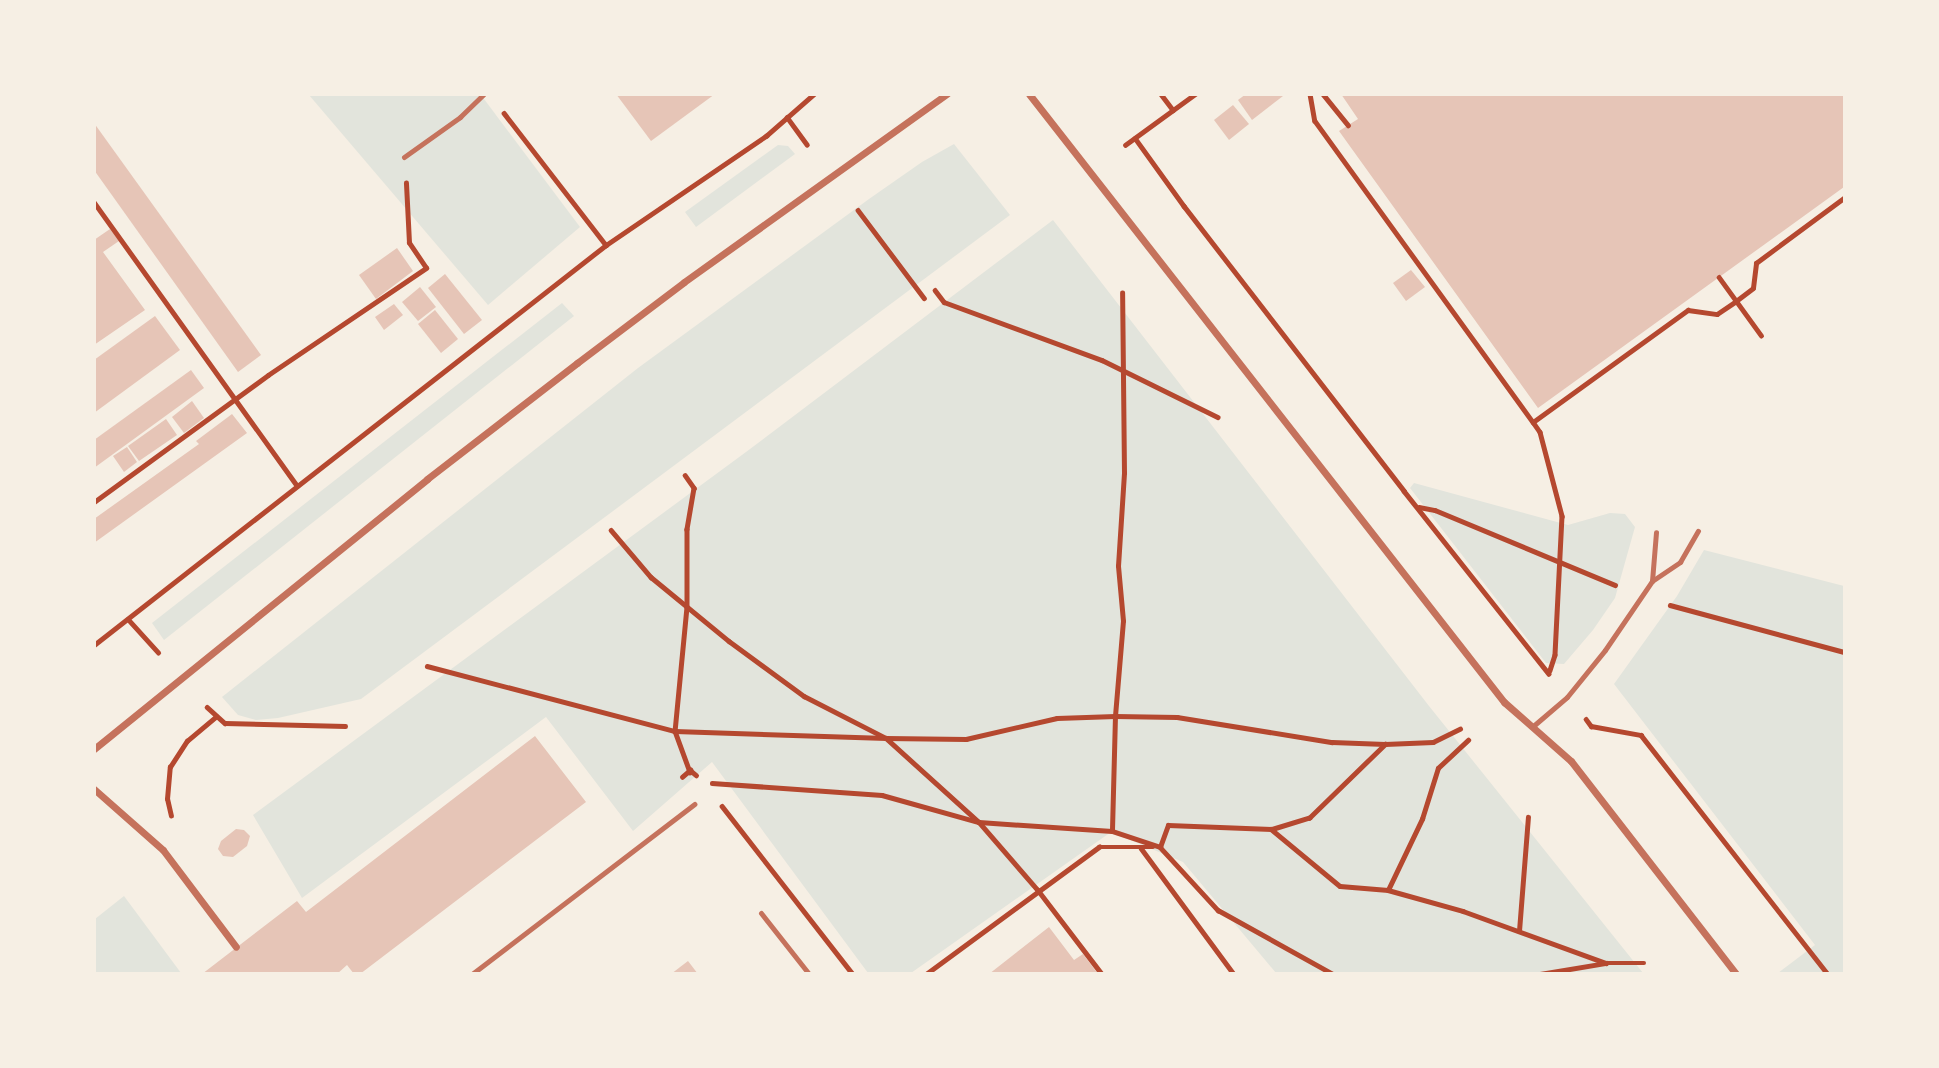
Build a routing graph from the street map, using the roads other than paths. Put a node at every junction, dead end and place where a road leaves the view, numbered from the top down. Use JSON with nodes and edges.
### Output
{"nodes":[{"id":1,"x":484,"y":94,"type":"edge"},
{"id":2,"x":947,"y":94,"type":"edge"},
{"id":3,"x":1029,"y":94,"type":"edge"},
{"id":4,"x":404,"y":157,"type":"road end"},
{"id":5,"x":1698,"y":531,"type":"dead end"},
{"id":6,"x":1656,"y":532,"type":"dead end"},
{"id":7,"x":1652,"y":581,"type":"junction"},
{"id":8,"x":1532,"y":727,"type":"junction"},
{"id":9,"x":94,"y":749,"type":"edge"},
{"id":10,"x":94,"y":789,"type":"edge"},
{"id":11,"x":694,"y":804,"type":"road end"},
{"id":12,"x":761,"y":913,"type":"dead end"},
{"id":13,"x":236,"y":947,"type":"dead end"},
{"id":14,"x":472,"y":974,"type":"edge"},
{"id":15,"x":809,"y":974,"type":"edge"},
{"id":16,"x":1736,"y":974,"type":"edge"}],
"edges":[{"from":1,"to":4,"type":"lane"},
{"from":2,"to":9,"type":"street"},
{"from":3,"to":8,"type":"street"},
{"from":5,"to":7,"type":"lane"},
{"from":6,"to":7,"type":"lane"},
{"from":7,"to":8,"type":"lane"},
{"from":8,"to":16,"type":"street"},
{"from":10,"to":13,"type":"street"},
{"from":11,"to":14,"type":"lane"},
{"from":12,"to":15,"type":"lane"}]}
